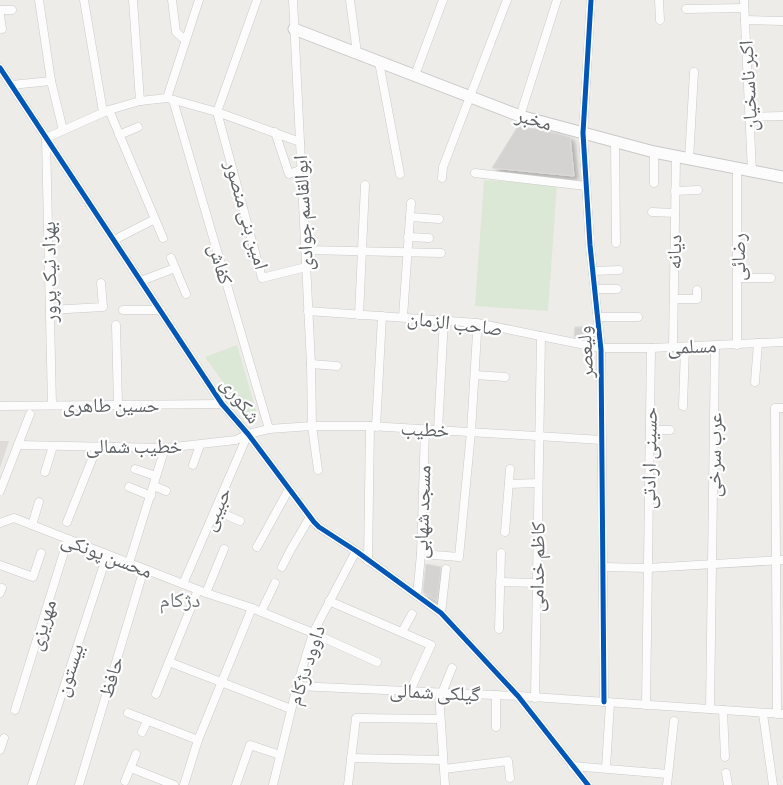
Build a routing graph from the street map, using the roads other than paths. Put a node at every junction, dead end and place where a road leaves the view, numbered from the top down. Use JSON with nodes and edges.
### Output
{"nodes":[{"id":1,"x":39,"y":0,"type":"edge"},
{"id":2,"x":84,"y":0,"type":"edge"},
{"id":3,"x":134,"y":0,"type":"edge"},
{"id":4,"x":172,"y":0,"type":"edge"},
{"id":5,"x":199,"y":0,"type":"edge"},
{"id":6,"x":257,"y":0,"type":"edge"},
{"id":7,"x":293,"y":0,"type":"edge"},
{"id":8,"x":350,"y":0,"type":"edge"},
{"id":9,"x":443,"y":0,"type":"edge"},
{"id":10,"x":507,"y":0,"type":"edge"},
{"id":11,"x":557,"y":0,"type":"edge"},
{"id":12,"x":591,"y":0,"type":"edge"},
{"id":13,"x":659,"y":0,"type":"edge"},
{"id":14,"x":744,"y":4,"type":"edge"},
{"id":15,"x":686,"y":8,"type":"dead end"},
{"id":16,"x":0,"y":10,"type":"edge"},
{"id":17,"x":12,"y":10,"type":"dead end"},
{"id":18,"x":0,"y":15,"type":"edge"},
{"id":19,"x":660,"y":20,"type":"dead end"},
{"id":20,"x":745,"y":20,"type":"junction"},
{"id":21,"x":783,"y":21,"type":"edge"},
{"id":22,"x":2,"y":29,"type":"dead end"},
{"id":23,"x":294,"y":29,"type":"junction"},
{"id":24,"x":186,"y":40,"type":"junction"},
{"id":25,"x":357,"y":53,"type":"junction"},
{"id":26,"x":379,"y":62,"type":"junction"},
{"id":27,"x":0,"y":68,"type":"edge"},
{"id":28,"x":694,"y":72,"type":"dead end"},
{"id":29,"x":415,"y":75,"type":"junction"},
{"id":30,"x":51,"y":81,"type":"junction"},
{"id":31,"x":11,"y":85,"type":"junction"},
{"id":32,"x":471,"y":97,"type":"junction"},
{"id":33,"x":170,"y":99,"type":"junction"},
{"id":34,"x":140,"y":101,"type":"junction"},
{"id":35,"x":106,"y":111,"type":"junction"},
{"id":36,"x":217,"y":112,"type":"junction"},
{"id":37,"x":520,"y":116,"type":"junction"},
{"id":38,"x":783,"y":116,"type":"edge"},
{"id":39,"x":749,"y":117,"type":"junction"},
{"id":40,"x":138,"y":127,"type":"dead end"},
{"id":41,"x":63,"y":130,"type":"junction"},
{"id":42,"x":275,"y":132,"type":"junction"},
{"id":43,"x":584,"y":133,"type":"junction"},
{"id":44,"x":119,"y":134,"type":"junction"},
{"id":45,"x":46,"y":138,"type":"junction"},
{"id":46,"x":615,"y":141,"type":"junction"},
{"id":47,"x":300,"y":142,"type":"junction"},
{"id":48,"x":654,"y":152,"type":"junction"},
{"id":49,"x":676,"y":157,"type":"junction"},
{"id":50,"x":690,"y":160,"type":"junction"},
{"id":51,"x":737,"y":169,"type":"junction"},
{"id":52,"x":300,"y":170,"type":"junction"},
{"id":53,"x":752,"y":172,"type":"junction"},
{"id":54,"x":476,"y":173,"type":"dead end"},
{"id":55,"x":400,"y":174,"type":"dead end"},
{"id":56,"x":442,"y":178,"type":"dead end"},
{"id":57,"x":783,"y":178,"type":"edge"},
{"id":58,"x":654,"y":183,"type":"dead end"},
{"id":59,"x":365,"y":185,"type":"dead end"},
{"id":60,"x":586,"y":186,"type":"junction"},
{"id":61,"x":698,"y":190,"type":"dead end"},
{"id":62,"x":675,"y":191,"type":"junction"},
{"id":63,"x":411,"y":203,"type":"dead end"},
{"id":64,"x":652,"y":212,"type":"dead end"},
{"id":65,"x":675,"y":213,"type":"junction"},
{"id":66,"x":410,"y":217,"type":"junction"},
{"id":67,"x":155,"y":219,"type":"junction"},
{"id":68,"x":439,"y":219,"type":"dead end"},
{"id":69,"x":408,"y":237,"type":"junction"},
{"id":70,"x":163,"y":238,"type":"dead end"},
{"id":71,"x":429,"y":238,"type":"dead end"},
{"id":72,"x":114,"y":240,"type":"junction"},
{"id":73,"x":616,"y":243,"type":"dead end"},
{"id":74,"x":305,"y":250,"type":"junction"},
{"id":75,"x":362,"y":250,"type":"junction"},
{"id":76,"x":407,"y":251,"type":"junction"},
{"id":77,"x":441,"y":253,"type":"dead end"},
{"id":78,"x":171,"y":258,"type":"dead end"},
{"id":79,"x":306,"y":267,"type":"junction"},
{"id":80,"x":175,"y":268,"type":"junction"},
{"id":81,"x":620,"y":270,"type":"dead end"},
{"id":82,"x":593,"y":271,"type":"junction"},
{"id":83,"x":738,"y":278,"type":"junction"},
{"id":84,"x":771,"y":278,"type":"dead end"},
{"id":85,"x":142,"y":281,"type":"junction"},
{"id":86,"x":101,"y":284,"type":"dead end"},
{"id":87,"x":617,"y":288,"type":"dead end"},
{"id":88,"x":595,"y":289,"type":"junction"},
{"id":89,"x":698,"y":290,"type":"dead end"},
{"id":90,"x":186,"y":294,"type":"dead end"},
{"id":91,"x":674,"y":299,"type":"junction"},
{"id":92,"x":50,"y":310,"type":"junction"},
{"id":93,"x":123,"y":310,"type":"dead end"},
{"id":94,"x":161,"y":310,"type":"junction"},
{"id":95,"x":308,"y":311,"type":"junction"},
{"id":96,"x":359,"y":315,"type":"junction"},
{"id":97,"x":382,"y":316,"type":"junction"},
{"id":98,"x":403,"y":317,"type":"junction"},
{"id":99,"x":598,"y":317,"type":"junction"},
{"id":100,"x":638,"y":317,"type":"dead end"},
{"id":101,"x":444,"y":319,"type":"junction"},
{"id":102,"x":116,"y":325,"type":"dead end"},
{"id":103,"x":477,"y":332,"type":"dead end"},
{"id":104,"x":541,"y":336,"type":"junction"},
{"id":105,"x":783,"y":342,"type":"edge"},
{"id":106,"x":758,"y":344,"type":"junction"},
{"id":107,"x":737,"y":345,"type":"junction"},
{"id":108,"x":715,"y":346,"type":"junction"},
{"id":109,"x":673,"y":347,"type":"junction"},
{"id":110,"x":685,"y":347,"type":"junction"},
{"id":111,"x":600,"y":348,"type":"junction"},
{"id":112,"x":651,"y":348,"type":"junction"},
{"id":113,"x":311,"y":364,"type":"junction"},
{"id":114,"x":337,"y":366,"type":"dead end"},
{"id":115,"x":475,"y":375,"type":"junction"},
{"id":116,"x":505,"y":376,"type":"dead end"},
{"id":117,"x":755,"y":382,"type":"dead end"},
{"id":118,"x":222,"y":404,"type":"junction"},
{"id":119,"x":118,"y":405,"type":"junction"},
{"id":120,"x":0,"y":406,"type":"edge"},
{"id":121,"x":52,"y":406,"type":"junction"},
{"id":122,"x":683,"y":406,"type":"dead end"},
{"id":123,"x":783,"y":408,"type":"edge"},
{"id":124,"x":30,"y":414,"type":"dead end"},
{"id":125,"x":312,"y":426,"type":"junction"},
{"id":126,"x":373,"y":426,"type":"junction"},
{"id":127,"x":269,"y":429,"type":"junction"},
{"id":128,"x":425,"y":429,"type":"junction"},
{"id":129,"x":438,"y":430,"type":"junction"},
{"id":130,"x":650,"y":430,"type":"junction"},
{"id":131,"x":670,"y":430,"type":"dead end"},
{"id":132,"x":471,"y":432,"type":"junction"},
{"id":133,"x":248,"y":434,"type":"junction"},
{"id":134,"x":538,"y":436,"type":"junction"},
{"id":135,"x":602,"y":440,"type":"junction"},
{"id":136,"x":18,"y":445,"type":"junction"},
{"id":137,"x":200,"y":445,"type":"junction"},
{"id":138,"x":53,"y":446,"type":"junction"},
{"id":139,"x":97,"y":447,"type":"junction"},
{"id":140,"x":165,"y":448,"type":"junction"},
{"id":141,"x":193,"y":465,"type":"dead end"},
{"id":142,"x":135,"y":469,"type":"dead end"},
{"id":143,"x":510,"y":469,"type":"dead end"},
{"id":144,"x":318,"y":470,"type":"dead end"},
{"id":145,"x":44,"y":472,"type":"dead end"},
{"id":146,"x":156,"y":476,"type":"junction"},
{"id":147,"x":538,"y":483,"type":"junction"},
{"id":148,"x":509,"y":484,"type":"junction"},
{"id":149,"x":154,"y":486,"type":"junction"},
{"id":150,"x":129,"y":487,"type":"dead end"},
{"id":151,"x":289,"y":489,"type":"junction"},
{"id":152,"x":0,"y":491,"type":"edge"},
{"id":153,"x":166,"y":491,"type":"dead end"},
{"id":154,"x":151,"y":496,"type":"junction"},
{"id":155,"x":39,"y":502,"type":"dead end"},
{"id":156,"x":216,"y":510,"type":"junction"},
{"id":157,"x":310,"y":517,"type":"junction"},
{"id":158,"x":240,"y":520,"type":"dead end"},
{"id":159,"x":67,"y":522,"type":"dead end"},
{"id":160,"x":0,"y":523,"type":"edge"},
{"id":161,"x":32,"y":525,"type":"junction"},
{"id":162,"x":505,"y":532,"type":"dead end"},
{"id":163,"x":68,"y":539,"type":"junction"},
{"id":164,"x":257,"y":547,"type":"dead end"},
{"id":165,"x":224,"y":549,"type":"dead end"},
{"id":166,"x":356,"y":551,"type":"junction"},
{"id":167,"x":41,"y":553,"type":"dead end"},
{"id":168,"x":501,"y":553,"type":"dead end"},
{"id":169,"x":421,"y":554,"type":"junction"},
{"id":170,"x":107,"y":555,"type":"junction"},
{"id":171,"x":368,"y":560,"type":"junction"},
{"id":172,"x":779,"y":560,"type":"edge"},
{"id":173,"x":129,"y":563,"type":"junction"},
{"id":174,"x":712,"y":564,"type":"junction"},
{"id":175,"x":0,"y":565,"type":"edge"},
{"id":176,"x":282,"y":567,"type":"dead end"},
{"id":177,"x":603,"y":567,"type":"junction"},
{"id":178,"x":647,"y":568,"type":"junction"},
{"id":179,"x":144,"y":569,"type":"junction"},
{"id":180,"x":446,"y":569,"type":"dead end"},
{"id":181,"x":500,"y":582,"type":"junction"},
{"id":182,"x":275,"y":583,"type":"dead end"},
{"id":183,"x":537,"y":583,"type":"junction"},
{"id":184,"x":184,"y":584,"type":"junction"},
{"id":185,"x":202,"y":591,"type":"junction"},
{"id":186,"x":417,"y":596,"type":"junction"},
{"id":187,"x":329,"y":601,"type":"junction"},
{"id":188,"x":252,"y":608,"type":"junction"},
{"id":189,"x":262,"y":612,"type":"junction"},
{"id":190,"x":441,"y":613,"type":"junction"},
{"id":191,"x":412,"y":614,"type":"dead end"},
{"id":192,"x":499,"y":629,"type":"dead end"},
{"id":193,"x":402,"y":632,"type":"junction"},
{"id":194,"x":313,"y":633,"type":"junction"},
{"id":195,"x":169,"y":662,"type":"junction"},
{"id":196,"x":377,"y":662,"type":"dead end"},
{"id":197,"x":452,"y":668,"type":"dead end"},
{"id":198,"x":222,"y":682,"type":"junction"},
{"id":199,"x":297,"y":686,"type":"junction"},
{"id":200,"x":410,"y":691,"type":"junction"},
{"id":201,"x":441,"y":693,"type":"junction"},
{"id":202,"x":156,"y":694,"type":"dead end"},
{"id":203,"x":496,"y":695,"type":"junction"},
{"id":204,"x":518,"y":696,"type":"junction"},
{"id":205,"x":535,"y":698,"type":"junction"},
{"id":206,"x":607,"y":703,"type":"junction"},
{"id":207,"x":646,"y":705,"type":"junction"},
{"id":208,"x":291,"y":709,"type":"junction"},
{"id":209,"x":15,"y":710,"type":"dead end"},
{"id":210,"x":710,"y":710,"type":"junction"},
{"id":211,"x":723,"y":710,"type":"junction"},
{"id":212,"x":128,"y":713,"type":"dead end"},
{"id":213,"x":763,"y":714,"type":"junction"},
{"id":214,"x":780,"y":714,"type":"edge"},
{"id":215,"x":440,"y":719,"type":"junction"},
{"id":216,"x":147,"y":721,"type":"junction"},
{"id":217,"x":674,"y":721,"type":"dead end"},
{"id":218,"x":496,"y":727,"type":"dead end"},
{"id":219,"x":142,"y":732,"type":"dead end"},
{"id":220,"x":4,"y":738,"type":"dead end"},
{"id":221,"x":198,"y":740,"type":"junction"},
{"id":222,"x":0,"y":750,"type":"edge"},
{"id":223,"x":136,"y":754,"type":"dead end"},
{"id":224,"x":280,"y":754,"type":"junction"},
{"id":225,"x":725,"y":757,"type":"dead end"},
{"id":226,"x":351,"y":758,"type":"junction"},
{"id":227,"x":443,"y":760,"type":"junction"},
{"id":228,"x":572,"y":766,"type":"junction"},
{"id":229,"x":130,"y":768,"type":"junction"},
{"id":230,"x":606,"y":768,"type":"junction"},
{"id":231,"x":444,"y":770,"type":"junction"},
{"id":232,"x":726,"y":773,"type":"dead end"},
{"id":233,"x":668,"y":774,"type":"junction"},
{"id":234,"x":510,"y":778,"type":"dead end"},
{"id":235,"x":125,"y":782,"type":"dead end"},
{"id":236,"x":159,"y":782,"type":"edge"},
{"id":237,"x":32,"y":785,"type":"edge"},
{"id":238,"x":79,"y":785,"type":"edge"},
{"id":239,"x":174,"y":785,"type":"edge"},
{"id":240,"x":184,"y":785,"type":"edge"},
{"id":241,"x":236,"y":785,"type":"edge"},
{"id":242,"x":273,"y":785,"type":"edge"},
{"id":243,"x":348,"y":785,"type":"edge"},
{"id":244,"x":445,"y":785,"type":"edge"},
{"id":245,"x":588,"y":785,"type":"edge"},
{"id":246,"x":667,"y":785,"type":"edge"},
{"id":247,"x":728,"y":785,"type":"edge"},
{"id":248,"x":773,"y":785,"type":"edge"}],
"edges":[{"from":1,"to":30,"type":"street"},
{"from":2,"to":35,"type":"street"},
{"from":3,"to":34,"type":"street"},
{"from":4,"to":24,"type":"street"},
{"from":5,"to":24,"type":"street"},
{"from":6,"to":36,"type":"street"},
{"from":7,"to":23,"type":"street","name":"ابوالقاسم جوادی"},
{"from":8,"to":25,"type":"street"},
{"from":9,"to":29,"type":"street"},
{"from":10,"to":32,"type":"street"},
{"from":11,"to":37,"type":"street"},
{"from":12,"to":43,"type":"street","name":"ولیعصر"},
{"from":13,"to":19,"type":"street"},
{"from":14,"to":15,"type":"street"},
{"from":14,"to":20,"type":"street","name":"اکبر ناسخیان"},
{"from":16,"to":17,"type":"street"},
{"from":18,"to":22,"type":"street"},
{"from":20,"to":21,"type":"street"},
{"from":20,"to":39,"type":"street","name":"اکبر ناسخیان"},
{"from":23,"to":25,"type":"main road","name":"مخبر"},
{"from":23,"to":47,"type":"street","name":"ابوالقاسم جوادی"},
{"from":24,"to":33,"type":"street"},
{"from":25,"to":26,"type":"main road","name":"مخبر"},
{"from":26,"to":29,"type":"main road","name":"مخبر"},
{"from":26,"to":55,"type":"street"},
{"from":27,"to":31,"type":"street","name":"شکوری"},
{"from":28,"to":50,"type":"street"},
{"from":29,"to":32,"type":"main road","name":"مخبر"},
{"from":30,"to":31,"type":"street"},
{"from":30,"to":41,"type":"street"},
{"from":31,"to":45,"type":"street","name":"شکوری"},
{"from":32,"to":37,"type":"main road","name":"مخبر"},
{"from":32,"to":56,"type":"street"},
{"from":33,"to":34,"type":"street"},
{"from":33,"to":36,"type":"street"},
{"from":33,"to":127,"type":"street","name":"کفاش"},
{"from":34,"to":35,"type":"street"},
{"from":35,"to":41,"type":"street"},
{"from":35,"to":44,"type":"street"},
{"from":36,"to":42,"type":"street"},
{"from":36,"to":79,"type":"street","name":"امین بنی منصور"},
{"from":37,"to":43,"type":"main road","name":"مخبر"},
{"from":38,"to":39,"type":"street"},
{"from":39,"to":53,"type":"street","name":"اکبر ناسخیان"},
{"from":40,"to":44,"type":"street"},
{"from":41,"to":45,"type":"street"},
{"from":42,"to":47,"type":"street"},
{"from":42,"to":52,"type":"street"},
{"from":43,"to":46,"type":"main road","name":"مخبر"},
{"from":43,"to":60,"type":"street","name":"ولیعصر"},
{"from":44,"to":67,"type":"street"},
{"from":45,"to":72,"type":"street","name":"شکوری"},
{"from":45,"to":92,"type":"street","name":"بهزاد نیک پرور"},
{"from":46,"to":48,"type":"main road","name":"مخبر"},
{"from":46,"to":73,"type":"street"},
{"from":47,"to":52,"type":"street","name":"ابوالقاسم جوادی"},
{"from":48,"to":49,"type":"main road","name":"مخبر"},
{"from":48,"to":58,"type":"street"},
{"from":49,"to":50,"type":"main road","name":"مخبر"},
{"from":49,"to":62,"type":"street","name":"دیانه"},
{"from":50,"to":51,"type":"main road","name":"مخبر"},
{"from":51,"to":53,"type":"main road","name":"مخبر"},
{"from":51,"to":83,"type":"street","name":"رضائی"},
{"from":52,"to":74,"type":"street","name":"ابوالقاسم جوادی"},
{"from":53,"to":57,"type":"main road","name":"مخبر"},
{"from":54,"to":60,"type":"street"},
{"from":59,"to":75,"type":"street"},
{"from":60,"to":82,"type":"street","name":"ولیعصر"},
{"from":61,"to":62,"type":"street"},
{"from":62,"to":65,"type":"street","name":"دیانه"},
{"from":63,"to":66,"type":"street"},
{"from":64,"to":65,"type":"street"},
{"from":65,"to":91,"type":"street","name":"دیانه"},
{"from":66,"to":68,"type":"street"},
{"from":66,"to":69,"type":"street"},
{"from":67,"to":70,"type":"street"},
{"from":67,"to":72,"type":"street"},
{"from":69,"to":71,"type":"street"},
{"from":69,"to":76,"type":"street"},
{"from":72,"to":85,"type":"street","name":"شکوری"},
{"from":74,"to":75,"type":"street"},
{"from":74,"to":79,"type":"street","name":"ابوالقاسم جوادی"},
{"from":75,"to":76,"type":"street"},
{"from":75,"to":96,"type":"street"},
{"from":76,"to":77,"type":"street"},
{"from":76,"to":98,"type":"street"},
{"from":78,"to":80,"type":"street"},
{"from":79,"to":95,"type":"street","name":"ابوالقاسم جوادی"},
{"from":80,"to":85,"type":"street"},
{"from":80,"to":90,"type":"street"},
{"from":81,"to":82,"type":"street"},
{"from":82,"to":88,"type":"street","name":"ولیعصر"},
{"from":83,"to":84,"type":"street"},
{"from":83,"to":107,"type":"street","name":"رضائی"},
{"from":85,"to":94,"type":"street","name":"شکوری"},
{"from":86,"to":92,"type":"street"},
{"from":87,"to":88,"type":"street"},
{"from":88,"to":99,"type":"street","name":"ولیعصر"},
{"from":89,"to":91,"type":"street"},
{"from":91,"to":109,"type":"street","name":"دیانه"},
{"from":92,"to":121,"type":"street","name":"بهزاد نیک پرور"},
{"from":93,"to":94,"type":"street"},
{"from":94,"to":118,"type":"street","name":"شکوری"},
{"from":95,"to":96,"type":"street","name":"صاحب الزمان"},
{"from":95,"to":113,"type":"street","name":"ابوالقاسم جوادی"},
{"from":96,"to":97,"type":"street","name":"صاحب الزمان"},
{"from":97,"to":98,"type":"street","name":"صاحب الزمان"},
{"from":97,"to":126,"type":"street"},
{"from":98,"to":101,"type":"street","name":"صاحب الزمان"},
{"from":99,"to":100,"type":"street"},
{"from":99,"to":111,"type":"street","name":"ولیعصر"},
{"from":101,"to":104,"type":"street","name":"صاحب الزمان"},
{"from":101,"to":129,"type":"street"},
{"from":102,"to":119,"type":"street"},
{"from":103,"to":115,"type":"street"},
{"from":104,"to":111,"type":"street","name":"صاحب الزمان"},
{"from":104,"to":134,"type":"street","name":"کاظم خدامی"},
{"from":105,"to":106,"type":"street","name":"مسلمی"},
{"from":106,"to":107,"type":"street","name":"مسلمی"},
{"from":106,"to":117,"type":"street"},
{"from":107,"to":108,"type":"street","name":"مسلمی"},
{"from":108,"to":110,"type":"street","name":"مسلمی"},
{"from":108,"to":174,"type":"street","name":"عرب سرخی"},
{"from":109,"to":110,"type":"street","name":"مسلمی"},
{"from":109,"to":112,"type":"street","name":"مسلمی"},
{"from":110,"to":122,"type":"street"},
{"from":111,"to":112,"type":"street","name":"مسلمی"},
{"from":111,"to":135,"type":"street","name":"ولیعصر"},
{"from":112,"to":130,"type":"street","name":"حسینی ارادتی"},
{"from":113,"to":114,"type":"street"},
{"from":113,"to":125,"type":"street","name":"ابوالقاسم جوادی"},
{"from":115,"to":116,"type":"street"},
{"from":115,"to":132,"type":"street"},
{"from":118,"to":119,"type":"street","name":"حسین طاهری"},
{"from":118,"to":133,"type":"street","name":"شکوری"},
{"from":119,"to":121,"type":"street","name":"حسین طاهری"},
{"from":120,"to":121,"type":"street","name":"حسین طاهری"},
{"from":123,"to":172,"type":"street"},
{"from":124,"to":136,"type":"street"},
{"from":125,"to":126,"type":"street","name":"خطیب"},
{"from":125,"to":127,"type":"street","name":"خطیب"},
{"from":125,"to":144,"type":"street","name":"ابوالقاسم جوادی"},
{"from":126,"to":128,"type":"street","name":"خطیب"},
{"from":126,"to":171,"type":"street"},
{"from":127,"to":133,"type":"street","name":"خطیب"},
{"from":128,"to":129,"type":"street","name":"خطیب"},
{"from":128,"to":169,"type":"street","name":"مسجد شهابی"},
{"from":129,"to":132,"type":"street","name":"خطیب"},
{"from":130,"to":131,"type":"street"},
{"from":130,"to":178,"type":"street","name":"حسینی ارادتی"},
{"from":132,"to":134,"type":"street","name":"خطیب"},
{"from":132,"to":169,"type":"street"},
{"from":133,"to":137,"type":"street","name":"خطیب شمالی"},
{"from":133,"to":151,"type":"street","name":"شکوری"},
{"from":133,"to":156,"type":"street","name":"حبیبی"},
{"from":134,"to":135,"type":"street","name":"خطیب"},
{"from":134,"to":147,"type":"street","name":"کاظم خدامی"},
{"from":135,"to":177,"type":"street","name":"ولیعصر"},
{"from":136,"to":138,"type":"street","name":"خطیب شمالی"},
{"from":136,"to":152,"type":"street"},
{"from":137,"to":140,"type":"street","name":"خطیب شمالی"},
{"from":137,"to":141,"type":"street"},
{"from":138,"to":139,"type":"street","name":"خطیب شمالی"},
{"from":138,"to":145,"type":"street"},
{"from":139,"to":140,"type":"street","name":"خطیب شمالی"},
{"from":139,"to":159,"type":"street"},
{"from":140,"to":146,"type":"street"},
{"from":142,"to":146,"type":"street"},
{"from":143,"to":148,"type":"street"},
{"from":146,"to":149,"type":"street"},
{"from":147,"to":148,"type":"street"},
{"from":147,"to":183,"type":"street","name":"کاظم خدامی"},
{"from":148,"to":162,"type":"street"},
{"from":149,"to":153,"type":"street"},
{"from":149,"to":154,"type":"street"},
{"from":150,"to":154,"type":"street"},
{"from":151,"to":157,"type":"street","name":"شکوری"},
{"from":151,"to":164,"type":"street"},
{"from":154,"to":173,"type":"street"},
{"from":155,"to":161,"type":"street"},
{"from":156,"to":158,"type":"street"},
{"from":156,"to":184,"type":"street","name":"حبیبی"},
{"from":157,"to":166,"type":"street","name":"شکوری"},
{"from":157,"to":176,"type":"street"},
{"from":160,"to":161,"type":"street","name":"محسن پونکی"},
{"from":161,"to":163,"type":"street","name":"محسن پونکی"},
{"from":163,"to":170,"type":"street","name":"محسن پونکی"},
{"from":163,"to":209,"type":"street","name":"مهریزی"},
{"from":165,"to":185,"type":"street"},
{"from":166,"to":171,"type":"street","name":"شکوری"},
{"from":166,"to":187,"type":"street","name":"داوود دژکام"},
{"from":167,"to":175,"type":"street"},
{"from":168,"to":181,"type":"street"},
{"from":169,"to":186,"type":"street","name":"مسجد شهابی"},
{"from":170,"to":173,"type":"street","name":"محسن پونکی"},
{"from":170,"to":237,"type":"street","name":"بیستون"},
{"from":171,"to":186,"type":"street","name":"شکوری"},
{"from":172,"to":174,"type":"street"},
{"from":172,"to":214,"type":"street"},
{"from":173,"to":179,"type":"street","name":"محسن پونکی"},
{"from":174,"to":178,"type":"street"},
{"from":174,"to":210,"type":"street","name":"عرب سرخی"},
{"from":177,"to":178,"type":"street"},
{"from":177,"to":206,"type":"street","name":"ولیعصر"},
{"from":178,"to":207,"type":"street","name":"حسینی ارادتی"},
{"from":179,"to":184,"type":"street","name":"محسن پونکی"},
{"from":179,"to":238,"type":"street","name":"حافظ"},
{"from":180,"to":190,"type":"street"},
{"from":181,"to":183,"type":"street"},
{"from":181,"to":192,"type":"street"},
{"from":182,"to":189,"type":"street"},
{"from":183,"to":205,"type":"street","name":"کاظم خدامی"},
{"from":184,"to":185,"type":"street","name":"محسن پونکی"},
{"from":185,"to":188,"type":"street","name":"محسن پونکی"},
{"from":185,"to":195,"type":"street"},
{"from":186,"to":190,"type":"street","name":"شکوری"},
{"from":187,"to":193,"type":"street"},
{"from":187,"to":194,"type":"street","name":"داوود دژکام"},
{"from":188,"to":189,"type":"street","name":"محسن پونکی"},
{"from":188,"to":198,"type":"street"},
{"from":189,"to":194,"type":"street","name":"محسن پونکی"},
{"from":190,"to":204,"type":"street","name":"شکوری"},
{"from":191,"to":193,"type":"street"},
{"from":193,"to":200,"type":"street"},
{"from":194,"to":196,"type":"street","name":"محسن پونکی"},
{"from":194,"to":199,"type":"street","name":"داوود دژکام"},
{"from":195,"to":198,"type":"street"},
{"from":195,"to":202,"type":"street"},
{"from":197,"to":201,"type":"street"},
{"from":198,"to":208,"type":"street"},
{"from":198,"to":221,"type":"street"},
{"from":199,"to":200,"type":"street","name":"گيلکی شمالی"},
{"from":199,"to":208,"type":"street","name":"داوود دژکام"},
{"from":200,"to":201,"type":"street","name":"گيلکی شمالی"},
{"from":201,"to":203,"type":"street","name":"گيلکی شمالی"},
{"from":201,"to":215,"type":"street"},
{"from":203,"to":204,"type":"street","name":"گيلکی شمالی"},
{"from":203,"to":218,"type":"street"},
{"from":204,"to":205,"type":"street","name":"گيلکی شمالی"},
{"from":204,"to":228,"type":"street","name":"شکوری"},
{"from":205,"to":206,"type":"street","name":"گيلکی شمالی"},
{"from":206,"to":207,"type":"street","name":"گيلکی شمالی"},
{"from":206,"to":230,"type":"street","name":"ولیعصر"},
{"from":207,"to":210,"type":"street","name":"گيلکی شمالی"},
{"from":208,"to":224,"type":"street","name":"داوود دژکام"},
{"from":210,"to":211,"type":"street","name":"گيلکی شمالی"},
{"from":211,"to":213,"type":"street","name":"گيلکی شمالی"},
{"from":211,"to":225,"type":"street"},
{"from":212,"to":216,"type":"street"},
{"from":213,"to":214,"type":"street","name":"گيلکی شمالی"},
{"from":213,"to":248,"type":"street"},
{"from":215,"to":226,"type":"street"},
{"from":215,"to":227,"type":"street"},
{"from":216,"to":219,"type":"street"},
{"from":216,"to":221,"type":"street"},
{"from":217,"to":233,"type":"street"},
{"from":220,"to":222,"type":"street"},
{"from":221,"to":240,"type":"street"},
{"from":223,"to":229,"type":"street"},
{"from":224,"to":241,"type":"street"},
{"from":224,"to":242,"type":"street","name":"داوود دژکام"},
{"from":226,"to":227,"type":"street"},
{"from":226,"to":243,"type":"street"},
{"from":227,"to":231,"type":"street"},
{"from":228,"to":230,"type":"street"},
{"from":228,"to":245,"type":"street","name":"شکوری"},
{"from":229,"to":235,"type":"street"},
{"from":229,"to":236,"type":"street"},
{"from":230,"to":233,"type":"street"},
{"from":231,"to":234,"type":"street"},
{"from":231,"to":244,"type":"street"},
{"from":232,"to":247,"type":"street"},
{"from":233,"to":246,"type":"street"},
{"from":236,"to":239,"type":"street"}]}
